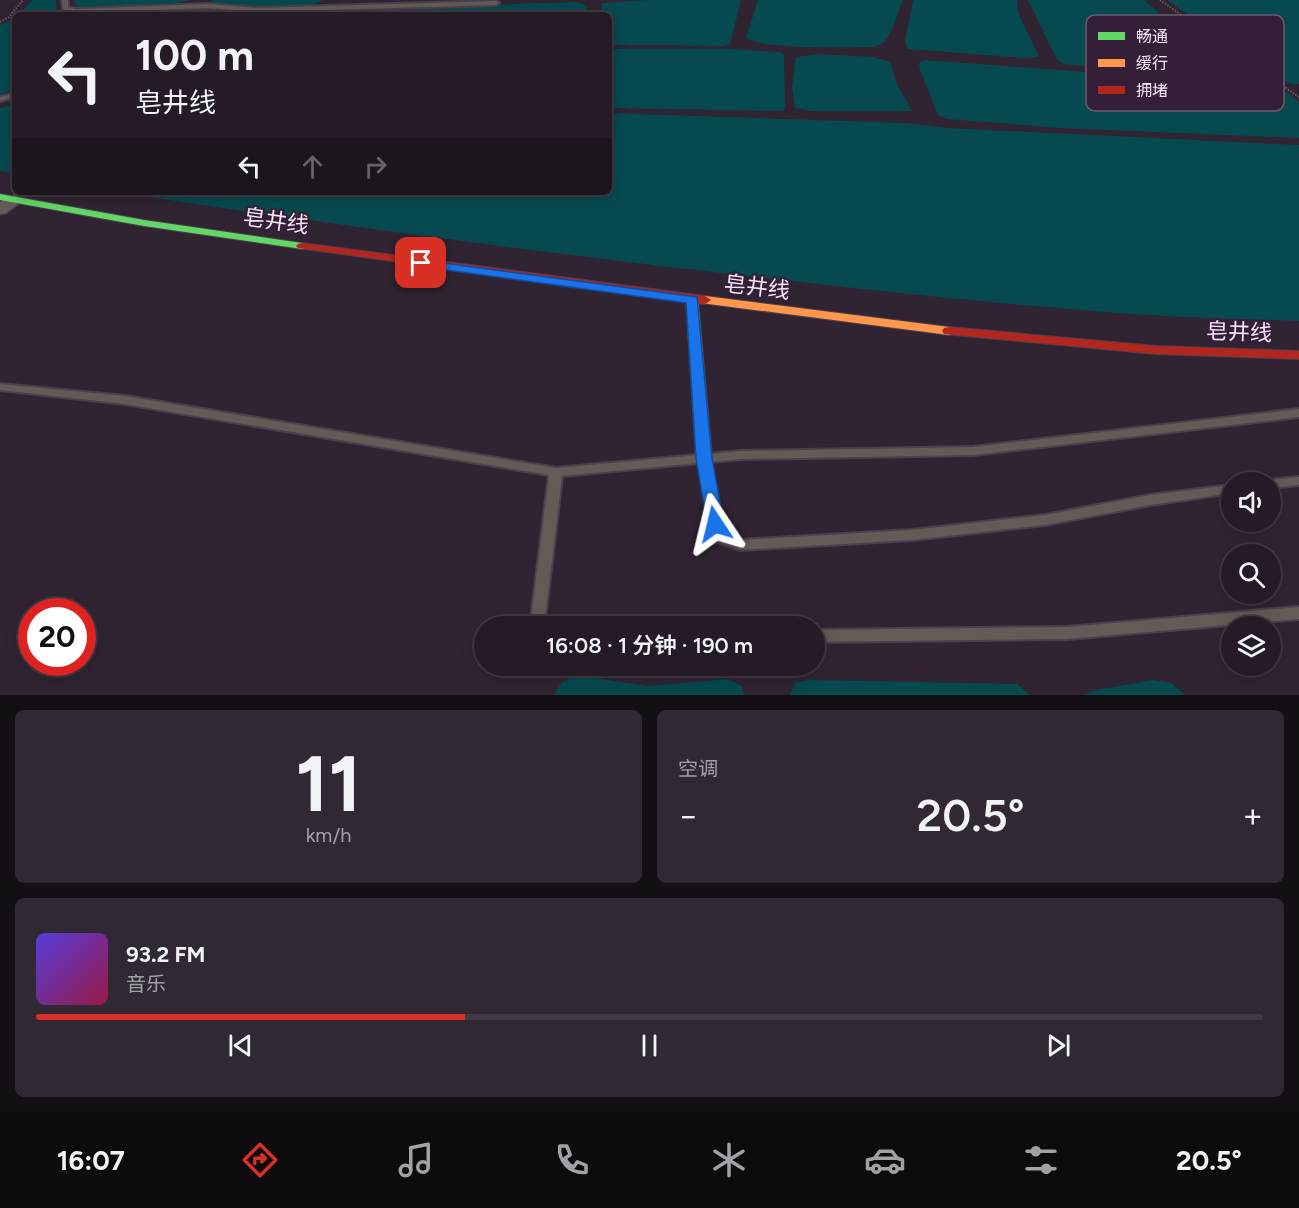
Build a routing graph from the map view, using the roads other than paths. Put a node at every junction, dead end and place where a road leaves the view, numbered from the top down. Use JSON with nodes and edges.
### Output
{"nodes":[{"id":1,"x":65,"y":0,"type":"edge"},
{"id":2,"x":200,"y":0,"type":"edge"},
{"id":3,"x":331,"y":0,"type":"edge"},
{"id":4,"x":496,"y":3,"type":"dead end"},
{"id":5,"x":192,"y":6,"type":"junction"},
{"id":6,"x":320,"y":8,"type":"junction"},
{"id":7,"x":258,"y":10,"type":"joint"},
{"id":8,"x":8,"y":199,"type":"edge"},
{"id":9,"x":0,"y":209,"type":"edge"},
{"id":10,"x":692,"y":300,"type":"junction"},
{"id":11,"x":1299,"y":355,"type":"edge"},
{"id":12,"x":0,"y":387,"type":"edge"},
{"id":13,"x":1299,"y":413,"type":"edge"},
{"id":14,"x":704,"y":458,"type":"junction"},
{"id":15,"x":556,"y":472,"type":"junction"},
{"id":16,"x":1299,"y":481,"type":"edge"},
{"id":17,"x":1281,"y":483,"type":"edge"},
{"id":18,"x":1221,"y":490,"type":"edge"},
{"id":19,"x":1299,"y":613,"type":"edge"},
{"id":20,"x":538,"y":616,"type":"edge"},
{"id":21,"x":825,"y":636,"type":"edge"}],
"edges":[{"from":1,"to":5,"type":"lane"},
{"from":2,"to":5,"type":"lane"},
{"from":3,"to":6,"type":"lane"},
{"from":4,"to":6,"type":"lane"},
{"from":5,"to":7,"type":"lane"},
{"from":6,"to":7,"type":"lane"},
{"from":8,"to":9,"type":"street"},
{"from":8,"to":10,"type":"street","name":"皂井线"},
{"from":10,"to":11,"type":"street","name":"皂井线"},
{"from":10,"to":14,"type":"street"},
{"from":12,"to":15,"type":"lane"},
{"from":13,"to":14,"type":"lane"},
{"from":14,"to":15,"type":"lane"},
{"from":14,"to":18,"type":"lane"},
{"from":15,"to":20,"type":"lane"},
{"from":16,"to":17,"type":"lane"},
{"from":19,"to":21,"type":"lane"}]}
